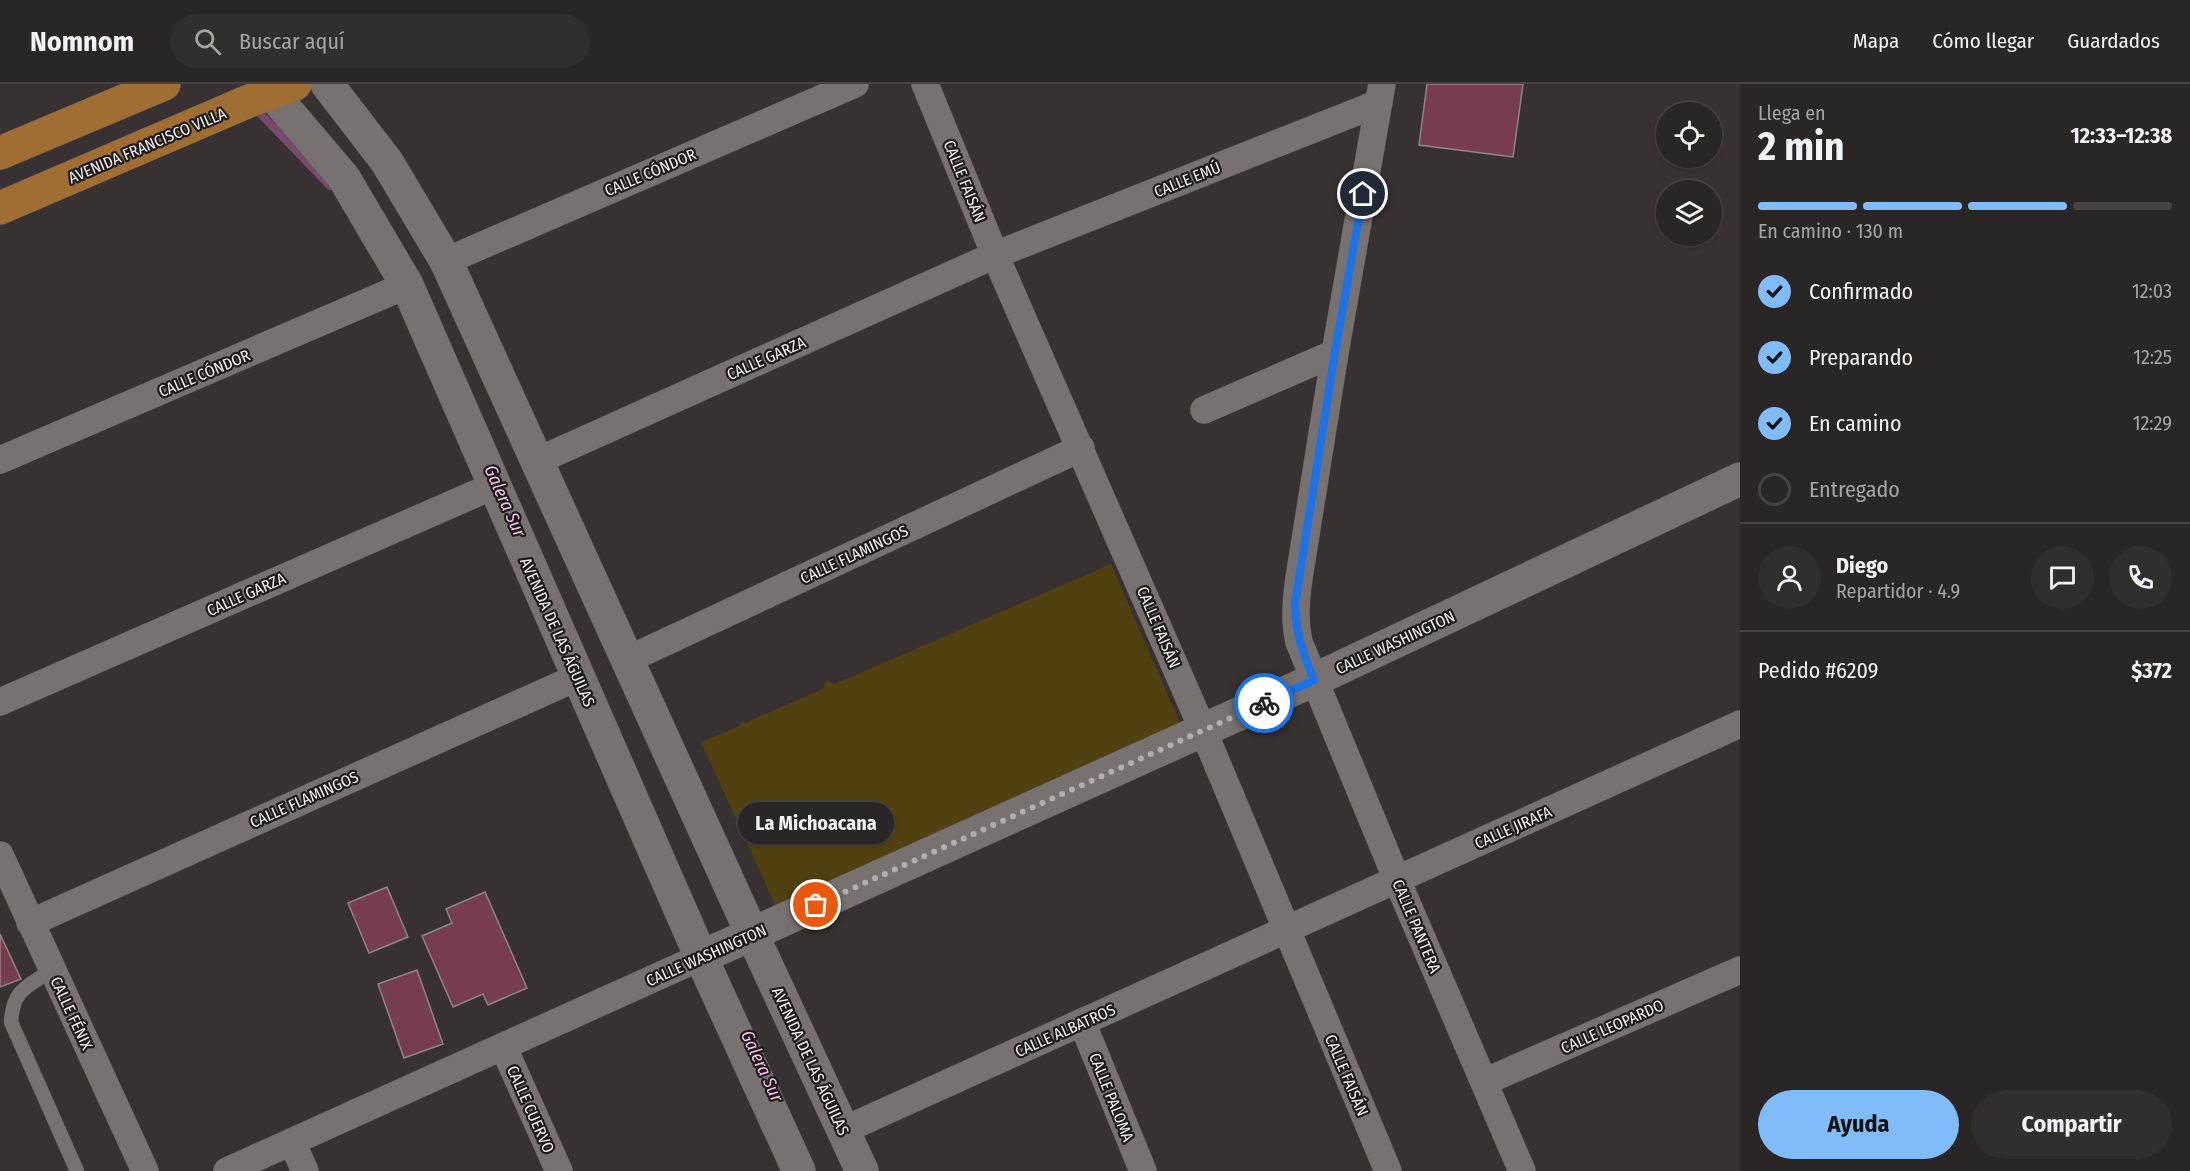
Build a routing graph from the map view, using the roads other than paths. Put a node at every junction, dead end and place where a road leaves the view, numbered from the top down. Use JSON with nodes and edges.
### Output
{"nodes":[{"id":1,"x":164,"y":84,"type":"edge"},
{"id":2,"x":327,"y":84,"type":"edge"},
{"id":3,"x":855,"y":84,"type":"edge"},
{"id":4,"x":926,"y":84,"type":"edge"},
{"id":5,"x":276,"y":87,"type":"edge"},
{"id":6,"x":1380,"y":93,"type":"edge"},
{"id":7,"x":0,"y":153,"type":"edge"},
{"id":8,"x":0,"y":208,"type":"edge"},
{"id":9,"x":995,"y":255,"type":"junction"},
{"id":10,"x":446,"y":261,"type":"junction"},
{"id":11,"x":407,"y":285,"type":"junction"},
{"id":12,"x":1335,"y":352,"type":"junction"},
{"id":13,"x":1204,"y":410,"type":"dead end"},
{"id":14,"x":1081,"y":448,"type":"junction"},
{"id":15,"x":0,"y":460,"type":"edge"},
{"id":16,"x":537,"y":461,"type":"junction"},
{"id":17,"x":1740,"y":479,"type":"edge"},
{"id":18,"x":493,"y":486,"type":"junction"},
{"id":19,"x":627,"y":660,"type":"junction"},
{"id":20,"x":578,"y":677,"type":"junction"},
{"id":21,"x":1314,"y":680,"type":"junction"},
{"id":22,"x":0,"y":702,"type":"edge"},
{"id":23,"x":1740,"y":724,"type":"edge"},
{"id":24,"x":1203,"y":730,"type":"junction"},
{"id":25,"x":0,"y":855,"type":"edge"},
{"id":26,"x":1397,"y":880,"type":"junction"},
{"id":27,"x":30,"y":923,"type":"junction"},
{"id":28,"x":1286,"y":930,"type":"junction"},
{"id":29,"x":752,"y":934,"type":"junction"},
{"id":30,"x":700,"y":957,"type":"junction"},
{"id":31,"x":52,"y":970,"type":"junction"},
{"id":32,"x":1740,"y":970,"type":"edge"},
{"id":33,"x":1082,"y":1022,"type":"junction"},
{"id":34,"x":503,"y":1046,"type":"junction"},
{"id":35,"x":1484,"y":1083,"type":"junction"},
{"id":36,"x":844,"y":1130,"type":"junction"},
{"id":37,"x":292,"y":1142,"type":"junction"},
{"id":38,"x":77,"y":1171,"type":"edge"},
{"id":39,"x":145,"y":1171,"type":"edge"},
{"id":40,"x":227,"y":1171,"type":"edge"},
{"id":41,"x":305,"y":1171,"type":"edge"},
{"id":42,"x":558,"y":1171,"type":"edge"},
{"id":43,"x":799,"y":1171,"type":"edge"},
{"id":44,"x":862,"y":1171,"type":"edge"},
{"id":45,"x":1143,"y":1171,"type":"edge"},
{"id":46,"x":1388,"y":1171,"type":"edge"},
{"id":47,"x":1521,"y":1171,"type":"edge"}],
"edges":[{"from":1,"to":7,"type":"main road"},
{"from":2,"to":10,"type":"street","name":"AVENIDA DE LAS ÁGUILAS"},
{"from":3,"to":10,"type":"street","name":"CALLE CÓNDOR"},
{"from":4,"to":9,"type":"street","name":"CALLE FAISÁN"},
{"from":5,"to":8,"type":"main road","name":"AVENIDA FRANCISCO VILLA"},
{"from":5,"to":11,"type":"street","name":"AVENIDA DE LAS ÁGUILAS"},
{"from":6,"to":9,"type":"street","name":"CALLE EMÚ"},
{"from":6,"to":12,"type":"street","name":"CALLE PANTERA"},
{"from":9,"to":14,"type":"street","name":"CALLE FAISÁN"},
{"from":9,"to":16,"type":"street","name":"CALLE GARZA"},
{"from":10,"to":16,"type":"street","name":"AVENIDA DE LAS ÁGUILAS"},
{"from":11,"to":15,"type":"street","name":"CALLE CÓNDOR"},
{"from":11,"to":18,"type":"street","name":"AVENIDA DE LAS ÁGUILAS"},
{"from":12,"to":13,"type":"street"},
{"from":12,"to":21,"type":"street","name":"CALLE PANTERA"},
{"from":14,"to":19,"type":"street","name":"CALLE FLAMINGOS"},
{"from":14,"to":24,"type":"street","name":"CALLE FAISÁN"},
{"from":16,"to":19,"type":"street","name":"AVENIDA DE LAS ÁGUILAS"},
{"from":17,"to":21,"type":"street","name":"CALLE WASHINGTON"},
{"from":18,"to":20,"type":"street","name":"AVENIDA DE LAS ÁGUILAS"},
{"from":18,"to":22,"type":"street","name":"CALLE GARZA"},
{"from":19,"to":29,"type":"street","name":"AVENIDA DE LAS ÁGUILAS"},
{"from":20,"to":27,"type":"street","name":"CALLE FLAMINGOS"},
{"from":20,"to":30,"type":"street","name":"AVENIDA DE LAS ÁGUILAS"},
{"from":21,"to":24,"type":"street","name":"CALLE WASHINGTON"},
{"from":21,"to":26,"type":"street","name":"CALLE PANTERA"},
{"from":23,"to":26,"type":"street","name":"CALLE JIRAFA"},
{"from":24,"to":28,"type":"street","name":"CALLE FAISÁN"},
{"from":24,"to":29,"type":"street","name":"CALLE WASHINGTON"},
{"from":25,"to":27,"type":"street","name":"CALLE FÉNIX"},
{"from":26,"to":28,"type":"street","name":"CALLE JIRAFA"},
{"from":26,"to":35,"type":"street","name":"CALLE PANTERA"},
{"from":27,"to":31,"type":"street","name":"CALLE FÉNIX"},
{"from":28,"to":33,"type":"street","name":"CALLE ALBATROS"},
{"from":28,"to":46,"type":"street","name":"CALLE FAISÁN"},
{"from":29,"to":30,"type":"street","name":"CALLE WASHINGTON"},
{"from":29,"to":36,"type":"street","name":"AVENIDA DE LAS ÁGUILAS"},
{"from":30,"to":34,"type":"street","name":"CALLE WASHINGTON"},
{"from":30,"to":43,"type":"street","name":"AVENIDA DE LAS ÁGUILAS"},
{"from":31,"to":38,"type":"lane"},
{"from":31,"to":39,"type":"street","name":"CALLE FÉNIX"},
{"from":32,"to":35,"type":"street","name":"CALLE LEOPARDO"},
{"from":33,"to":36,"type":"street","name":"CALLE ALBATROS"},
{"from":33,"to":45,"type":"street","name":"CALLE PALOMA"},
{"from":34,"to":37,"type":"street","name":"CALLE WASHINGTON"},
{"from":34,"to":42,"type":"street","name":"CALLE CUERVO"},
{"from":35,"to":47,"type":"street","name":"CALLE PANTERA"},
{"from":36,"to":44,"type":"street","name":"AVENIDA DE LAS ÁGUILAS"},
{"from":37,"to":40,"type":"street","name":"CALLE WASHINGTON"},
{"from":37,"to":41,"type":"street"}]}
